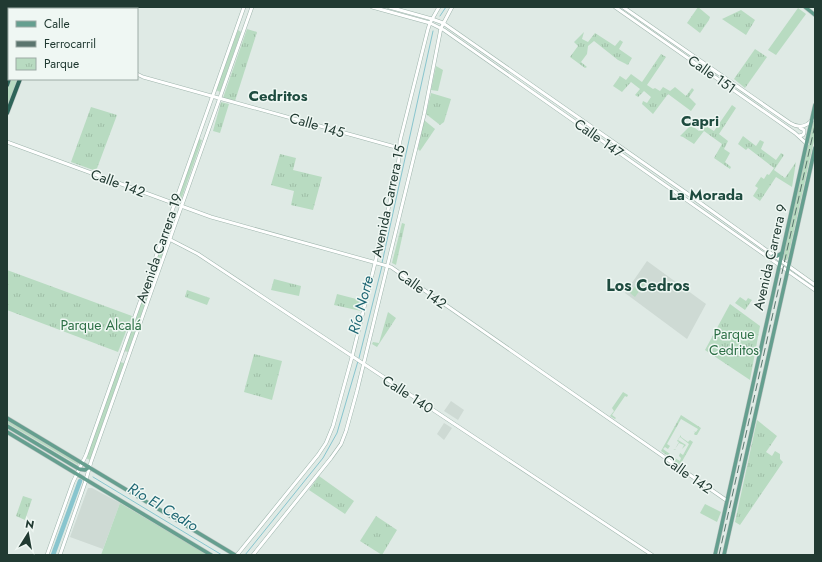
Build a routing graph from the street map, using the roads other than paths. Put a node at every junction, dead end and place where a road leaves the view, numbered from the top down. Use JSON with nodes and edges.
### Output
{"nodes":[{"id":1,"x":244,"y":7,"type":"edge"},
{"id":2,"x":252,"y":7,"type":"edge"},
{"id":3,"x":372,"y":7,"type":"edge"},
{"id":4,"x":389,"y":7,"type":"edge"},
{"id":5,"x":439,"y":7,"type":"edge"},
{"id":6,"x":452,"y":7,"type":"edge"},
{"id":7,"x":615,"y":7,"type":"edge"},
{"id":8,"x":623,"y":7,"type":"edge"},
{"id":9,"x":805,"y":7,"type":"edge"},
{"id":10,"x":815,"y":15,"type":"edge"},
{"id":11,"x":432,"y":19,"type":"junction"},
{"id":12,"x":430,"y":23,"type":"junction"},
{"id":13,"x":443,"y":24,"type":"junction"},
{"id":14,"x":441,"y":28,"type":"junction"},
{"id":15,"x":678,"y":46,"type":"junction"},
{"id":16,"x":675,"y":48,"type":"junction"},
{"id":17,"x":138,"y":75,"type":"edge"},
{"id":18,"x":20,"y":80,"type":"edge"},
{"id":19,"x":213,"y":96,"type":"junction"},
{"id":20,"x":220,"y":98,"type":"junction"},
{"id":21,"x":815,"y":105,"type":"edge"},
{"id":22,"x":7,"y":113,"type":"edge"},
{"id":23,"x":812,"y":120,"type":"junction"},
{"id":24,"x":796,"y":126,"type":"junction"},
{"id":25,"x":799,"y":136,"type":"junction"},
{"id":26,"x":7,"y":142,"type":"edge"},
{"id":27,"x":807,"y":144,"type":"junction"},
{"id":28,"x":399,"y":148,"type":"junction"},
{"id":29,"x":815,"y":148,"type":"edge"},
{"id":30,"x":174,"y":204,"type":"junction"},
{"id":31,"x":180,"y":206,"type":"junction"},
{"id":32,"x":164,"y":234,"type":"junction"},
{"id":33,"x":169,"y":239,"type":"junction"},
{"id":34,"x":782,"y":253,"type":"junction"},
{"id":35,"x":773,"y":256,"type":"junction"},
{"id":36,"x":376,"y":262,"type":"junction"},
{"id":37,"x":780,"y":263,"type":"junction"},
{"id":38,"x":387,"y":265,"type":"junction"},
{"id":39,"x":788,"y":266,"type":"junction"},
{"id":40,"x":787,"y":271,"type":"junction"},
{"id":41,"x":815,"y":285,"type":"edge"},
{"id":42,"x":815,"y":290,"type":"edge"},
{"id":43,"x":353,"y":357,"type":"junction"},
{"id":44,"x":363,"y":364,"type":"junction"},
{"id":45,"x":7,"y":418,"type":"edge"},
{"id":46,"x":7,"y":427,"type":"edge"},
{"id":47,"x":7,"y":432,"type":"edge"},
{"id":48,"x":45,"y":448,"type":"junction"},
{"id":49,"x":45,"y":455,"type":"junction"},
{"id":50,"x":82,"y":463,"type":"junction"},
{"id":51,"x":89,"y":467,"type":"junction"},
{"id":52,"x":79,"y":469,"type":"junction"},
{"id":53,"x":76,"y":474,"type":"junction"},
{"id":54,"x":86,"y":480,"type":"junction"},
{"id":55,"x":726,"y":500,"type":"junction"},
{"id":56,"x":60,"y":554,"type":"edge"},
{"id":57,"x":48,"y":555,"type":"edge"},
{"id":58,"x":211,"y":555,"type":"edge"},
{"id":59,"x":236,"y":555,"type":"edge"},
{"id":60,"x":253,"y":555,"type":"edge"},
{"id":61,"x":652,"y":555,"type":"edge"},
{"id":62,"x":715,"y":555,"type":"edge"},
{"id":63,"x":724,"y":555,"type":"edge"}],
"edges":[{"from":1,"to":19,"type":"main road","name":"Avenida Carrera 19"},
{"from":2,"to":20,"type":"main road","name":"Avenida Carrera 19"},
{"from":3,"to":12,"type":"main road","name":"Calle 147"},
{"from":4,"to":11,"type":"main road","name":"Calle 147"},
{"from":5,"to":11,"type":"main road","name":"Avenida Carrera 15"},
{"from":6,"to":13,"type":"main road","name":"Avenida Carrera 15"},
{"from":7,"to":16,"type":"main road","name":"Calle 151"},
{"from":8,"to":15,"type":"main road","name":"Calle 151"},
{"from":9,"to":10,"type":"main road"},
{"from":11,"to":12,"type":"main road","name":"Avenida Carrera 15"},
{"from":11,"to":13,"type":"main road","name":"Calle 147"},
{"from":12,"to":14,"type":"main road","name":"Calle 147"},
{"from":12,"to":28,"type":"main road","name":"Avenida Carrera 15"},
{"from":13,"to":14,"type":"main road","name":"Avenida Carrera 15"},
{"from":13,"to":35,"type":"main road","name":"Calle 147"},
{"from":14,"to":37,"type":"main road","name":"Calle 147"},
{"from":14,"to":38,"type":"main road","name":"Avenida Carrera 15"},
{"from":15,"to":16,"type":"main road"},
{"from":15,"to":24,"type":"main road","name":"Calle 151"},
{"from":16,"to":25,"type":"main road","name":"Calle 151"},
{"from":17,"to":19,"type":"main road","name":"Calle 145"},
{"from":18,"to":22,"type":"highway"},
{"from":19,"to":20,"type":"main road","name":"Calle 145"},
{"from":19,"to":30,"type":"main road","name":"Avenida Carrera 19"},
{"from":20,"to":28,"type":"main road","name":"Calle 145"},
{"from":20,"to":31,"type":"main road","name":"Avenida Carrera 19"},
{"from":21,"to":23,"type":"main road","name":"Avenida Carrera 9"},
{"from":23,"to":24,"type":"main road"},
{"from":23,"to":27,"type":"main road","name":"Avenida Carrera 9"},
{"from":24,"to":25,"type":"main road"},
{"from":25,"to":27,"type":"main road","name":"Calle 151"},
{"from":26,"to":30,"type":"main road","name":"Calle 142"},
{"from":27,"to":34,"type":"main road","name":"Avenida Carrera 9"},
{"from":28,"to":36,"type":"main road","name":"Avenida Carrera 15"},
{"from":29,"to":39,"type":"main road","name":"Avenida Carrera 9"},
{"from":30,"to":31,"type":"main road","name":"Calle 142"},
{"from":30,"to":32,"type":"main road","name":"Avenida Carrera 19"},
{"from":31,"to":33,"type":"main road","name":"Avenida Carrera 19"},
{"from":31,"to":36,"type":"main road","name":"Calle 142"},
{"from":32,"to":33,"type":"main road","name":"Calle 140"},
{"from":32,"to":50,"type":"main road","name":"Avenida Carrera 19"},
{"from":33,"to":43,"type":"main road","name":"Calle 140"},
{"from":33,"to":51,"type":"main road","name":"Avenida Carrera 19"},
{"from":34,"to":35,"type":"main road"},
{"from":34,"to":37,"type":"main road","name":"Avenida Carrera 9"},
{"from":35,"to":37,"type":"main road","name":"Calle 147"},
{"from":36,"to":38,"type":"main road","name":"Calle 142"},
{"from":36,"to":43,"type":"main road","name":"Avenida Carrera 15"},
{"from":37,"to":39,"type":"main road","name":"Calle 147"},
{"from":37,"to":40,"type":"main road","name":"Calle 147"},
{"from":37,"to":55,"type":"main road","name":"Avenida Carrera 9"},
{"from":38,"to":44,"type":"main road","name":"Avenida Carrera 15"},
{"from":38,"to":55,"type":"main road","name":"Calle 142"},
{"from":39,"to":40,"type":"main road","name":"Avenida Carrera 9"},
{"from":39,"to":41,"type":"main road","name":"Calle 147"},
{"from":40,"to":42,"type":"main road","name":"Calle 147"},
{"from":40,"to":63,"type":"main road","name":"Avenida Carrera 9"},
{"from":43,"to":44,"type":"main road","name":"Calle 140"},
{"from":43,"to":59,"type":"main road","name":"Avenida Carrera 15"},
{"from":44,"to":60,"type":"main road","name":"Avenida Carrera 15"},
{"from":44,"to":61,"type":"main road","name":"Calle 140"},
{"from":45,"to":50,"type":"main road"},
{"from":46,"to":48,"type":"main road"},
{"from":47,"to":49,"type":"main road"},
{"from":48,"to":49,"type":"main road"},
{"from":48,"to":52,"type":"main road"},
{"from":49,"to":53,"type":"main road"},
{"from":50,"to":51,"type":"main road"},
{"from":50,"to":52,"type":"main road","name":"Avenida Carrera 19"},
{"from":51,"to":52,"type":"main road"},
{"from":51,"to":54,"type":"main road","name":"Avenida Carrera 19"},
{"from":51,"to":59,"type":"main road"},
{"from":52,"to":53,"type":"main road","name":"Avenida Carrera 19"},
{"from":53,"to":54,"type":"main road"},
{"from":53,"to":57,"type":"main road","name":"Avenida Carrera 19"},
{"from":54,"to":56,"type":"main road","name":"Avenida Carrera 19"},
{"from":54,"to":58,"type":"main road"},
{"from":55,"to":62,"type":"main road","name":"Avenida Carrera 9"}]}
